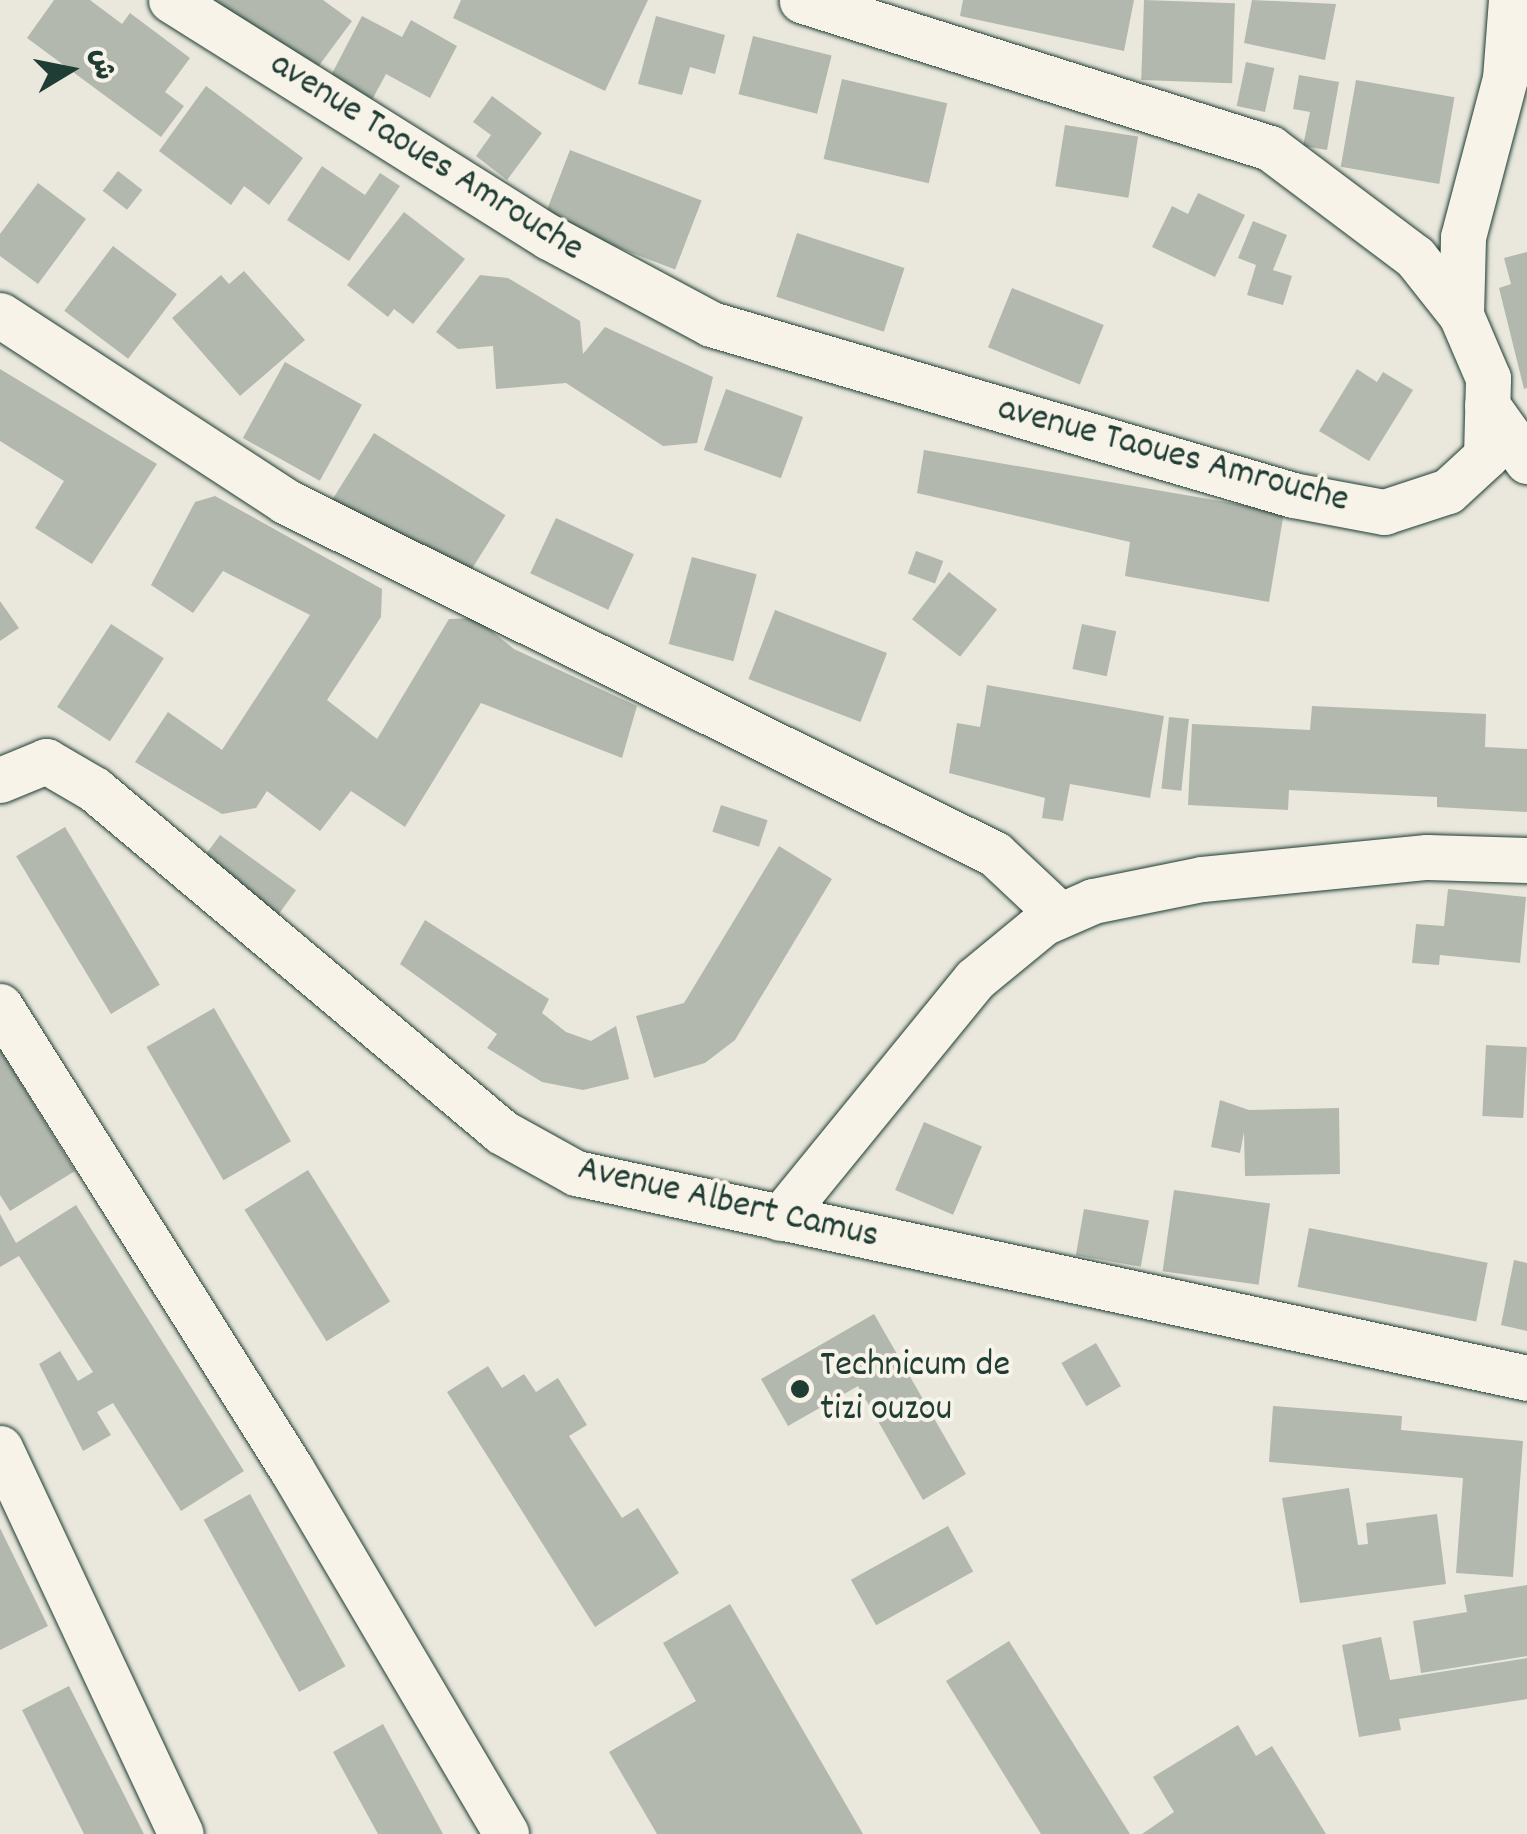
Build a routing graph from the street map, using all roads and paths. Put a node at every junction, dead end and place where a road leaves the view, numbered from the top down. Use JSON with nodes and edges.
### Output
{"nodes":[{"id":1,"x":171,"y":0,"type":"edge"},
{"id":2,"x":802,"y":0,"type":"edge"},
{"id":3,"x":1511,"y":0,"type":"edge"},
{"id":4,"x":1461,"y":315,"type":"junction"},
{"id":5,"x":0,"y":316,"type":"edge"},
{"id":6,"x":1487,"y":406,"type":"junction"},
{"id":7,"x":1527,"y":461,"type":"edge"},
{"id":8,"x":0,"y":780,"type":"edge"},
{"id":9,"x":1527,"y":860,"type":"edge"},
{"id":10,"x":1060,"y":915,"type":"junction"},
{"id":11,"x":0,"y":1006,"type":"edge"},
{"id":12,"x":780,"y":1218,"type":"junction"},
{"id":13,"x":1527,"y":1378,"type":"edge"},
{"id":14,"x":0,"y":1448,"type":"edge"},
{"id":15,"x":181,"y":1834,"type":"edge"},
{"id":16,"x":506,"y":1834,"type":"edge"}],
"edges":[{"from":1,"to":6,"type":"street","name":"avenue Taoues Amrouche"},
{"from":2,"to":4,"type":"street","name":"avenue Taoues Amrouche"},
{"from":3,"to":4,"type":"street"},
{"from":4,"to":6,"type":"street","name":"avenue Taoues Amrouche"},
{"from":5,"to":10,"type":"street"},
{"from":6,"to":7,"type":"street"},
{"from":8,"to":12,"type":"street","name":"Avenue Albert Camus"},
{"from":9,"to":10,"type":"street"},
{"from":10,"to":12,"type":"street"},
{"from":11,"to":16,"type":"street"},
{"from":12,"to":13,"type":"street","name":"Avenue Albert Camus"},
{"from":14,"to":15,"type":"street"}]}
